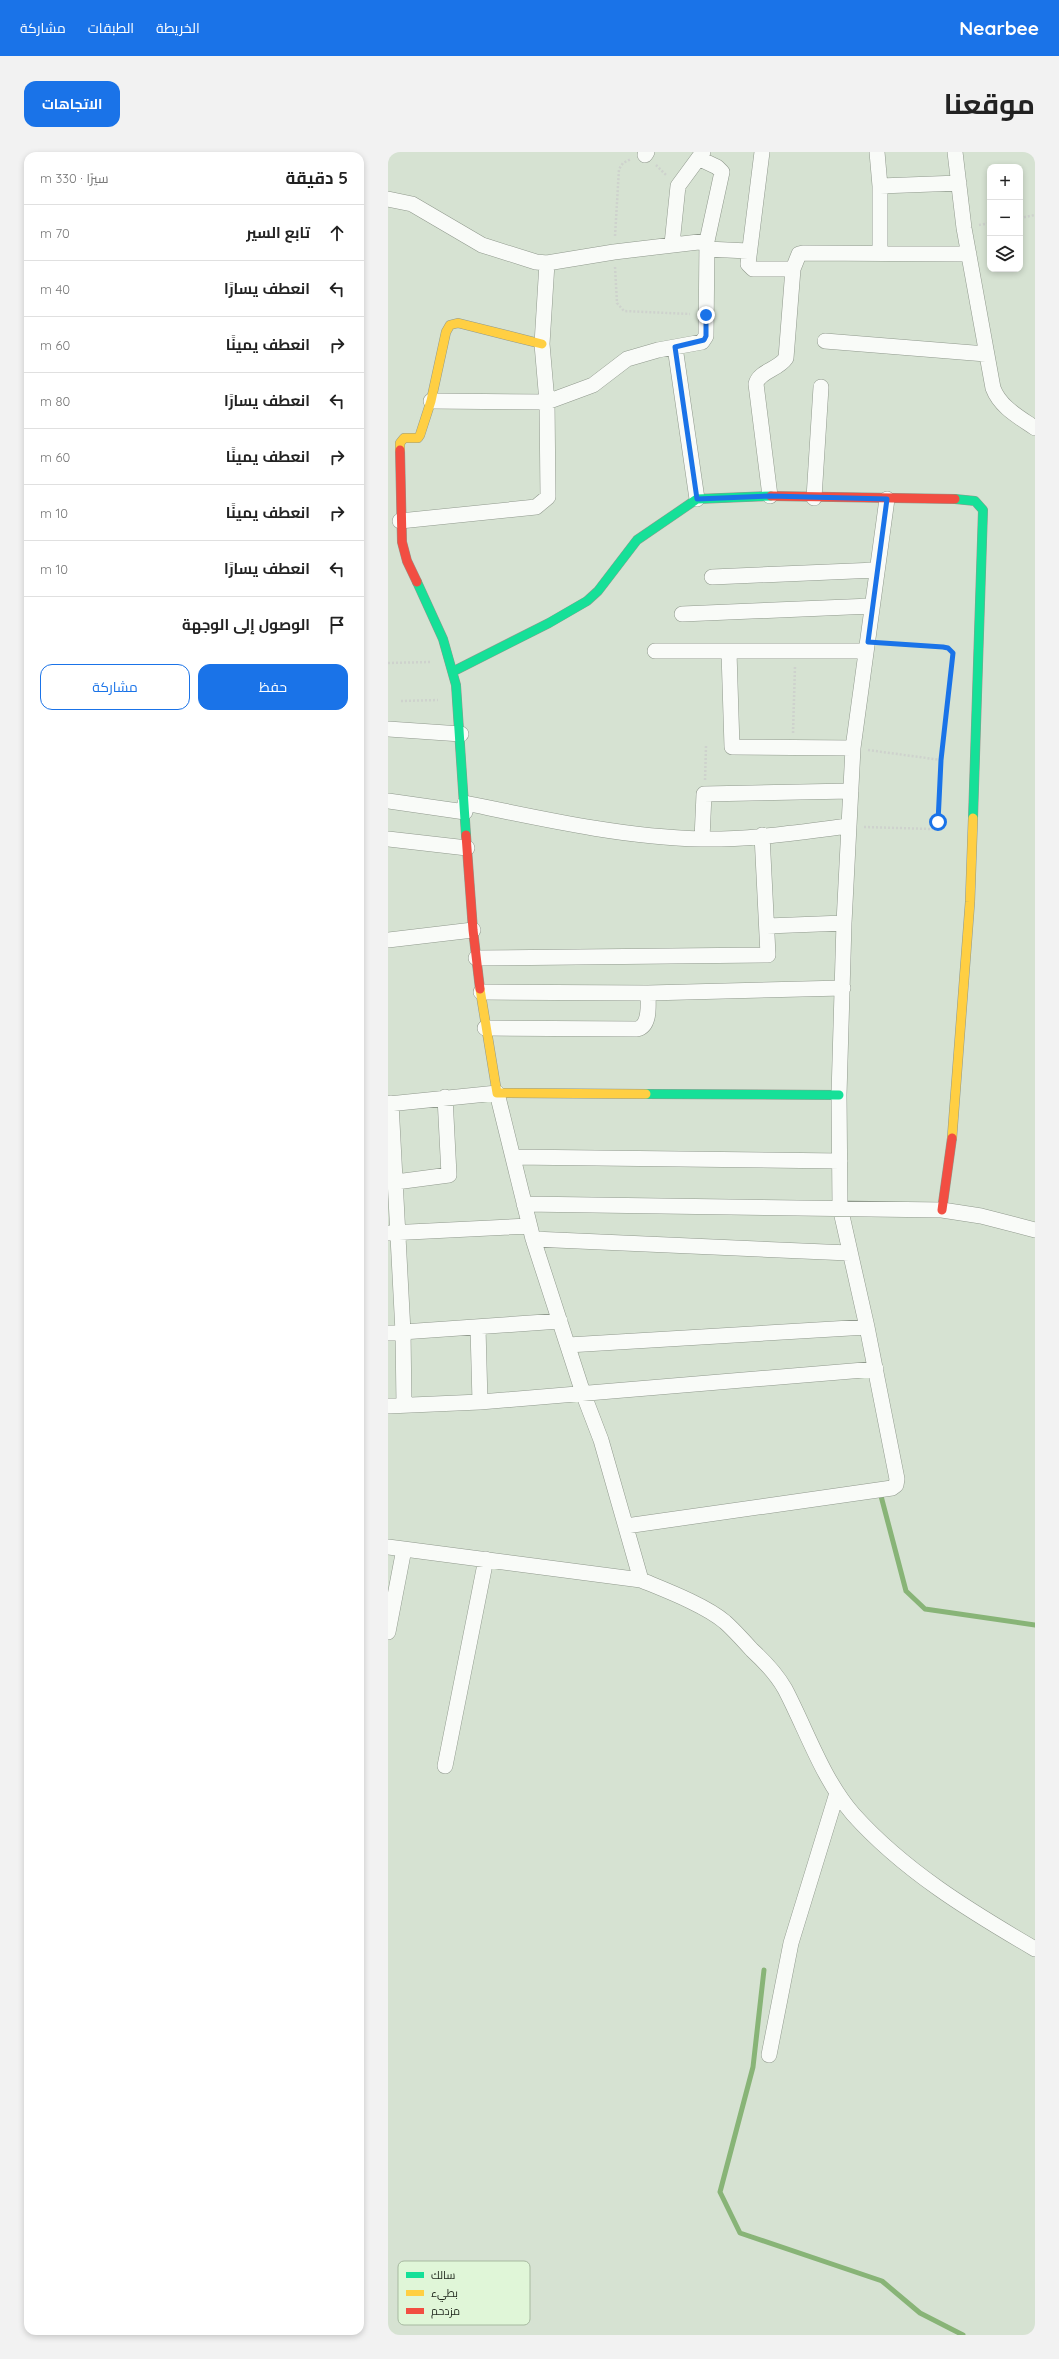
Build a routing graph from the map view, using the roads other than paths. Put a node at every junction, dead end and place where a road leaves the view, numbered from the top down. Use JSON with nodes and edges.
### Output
{"nodes":[{"id":1,"x":762,"y":152,"type":"edge"},
{"id":2,"x":877,"y":152,"type":"edge"},
{"id":3,"x":955,"y":152,"type":"edge"},
{"id":4,"x":701,"y":156,"type":"edge"},
{"id":5,"x":959,"y":183,"type":"junction"},
{"id":6,"x":880,"y":186,"type":"junction"},
{"id":7,"x":388,"y":199,"type":"edge"},
{"id":8,"x":672,"y":244,"type":"junction"},
{"id":9,"x":707,"y":245,"type":"junction"},
{"id":10,"x":748,"y":251,"type":"junction"},
{"id":11,"x":880,"y":253,"type":"junction"},
{"id":12,"x":969,"y":254,"type":"junction"},
{"id":13,"x":547,"y":263,"type":"junction"},
{"id":14,"x":793,"y":269,"type":"junction"},
{"id":15,"x":825,"y":341,"type":"dead end"},
{"id":16,"x":542,"y":344,"type":"junction"},
{"id":17,"x":675,"y":347,"type":"junction"},
{"id":18,"x":986,"y":354,"type":"junction"},
{"id":19,"x":821,"y":386,"type":"dead end"},
{"id":20,"x":431,"y":401,"type":"junction"},
{"id":21,"x":547,"y":402,"type":"junction"},
{"id":22,"x":1035,"y":428,"type":"edge"},
{"id":23,"x":770,"y":496,"type":"junction"},
{"id":24,"x":814,"y":498,"type":"junction"},
{"id":25,"x":697,"y":499,"type":"junction"},
{"id":26,"x":887,"y":499,"type":"junction"},
{"id":27,"x":394,"y":501,"type":"edge"},
{"id":28,"x":400,"y":521,"type":"junction"},
{"id":29,"x":877,"y":570,"type":"junction"},
{"id":30,"x":712,"y":577,"type":"dead end"},
{"id":31,"x":872,"y":606,"type":"junction"},
{"id":32,"x":682,"y":614,"type":"dead end"},
{"id":33,"x":867,"y":646,"type":"junction"},
{"id":34,"x":656,"y":651,"type":"dead end"},
{"id":35,"x":728,"y":652,"type":"junction"},
{"id":36,"x":454,"y":671,"type":"junction"},
{"id":37,"x":388,"y":729,"type":"edge"},
{"id":38,"x":461,"y":734,"type":"junction"},
{"id":39,"x":853,"y":748,"type":"junction"},
{"id":40,"x":851,"y":791,"type":"junction"},
{"id":41,"x":388,"y":801,"type":"edge"},
{"id":42,"x":465,"y":807,"type":"junction"},
{"id":43,"x":849,"y":826,"type":"junction"},
{"id":44,"x":762,"y":835,"type":"junction"},
{"id":45,"x":388,"y":839,"type":"edge"},
{"id":46,"x":702,"y":839,"type":"junction"},
{"id":47,"x":467,"y":848,"type":"junction"},
{"id":48,"x":844,"y":923,"type":"junction"},
{"id":49,"x":767,"y":926,"type":"junction"},
{"id":50,"x":473,"y":930,"type":"junction"},
{"id":51,"x":388,"y":940,"type":"edge"},
{"id":52,"x":476,"y":958,"type":"junction"},
{"id":53,"x":843,"y":988,"type":"junction"},
{"id":54,"x":480,"y":992,"type":"junction"},
{"id":55,"x":648,"y":993,"type":"junction"},
{"id":56,"x":485,"y":1028,"type":"junction"},
{"id":57,"x":497,"y":1093,"type":"junction"},
{"id":58,"x":839,"y":1095,"type":"junction"},
{"id":59,"x":445,"y":1097,"type":"junction"},
{"id":60,"x":390,"y":1104,"type":"edge"},
{"id":61,"x":513,"y":1157,"type":"junction"},
{"id":62,"x":840,"y":1161,"type":"junction"},
{"id":63,"x":396,"y":1182,"type":"junction"},
{"id":64,"x":524,"y":1204,"type":"junction"},
{"id":65,"x":840,"y":1207,"type":"junction"},
{"id":66,"x":942,"y":1210,"type":"junction"},
{"id":67,"x":1035,"y":1230,"type":"edge"},
{"id":68,"x":393,"y":1233,"type":"edge"},
{"id":69,"x":531,"y":1233,"type":"junction"},
{"id":70,"x":849,"y":1253,"type":"junction"},
{"id":71,"x":560,"y":1321,"type":"junction"},
{"id":72,"x":868,"y":1327,"type":"junction"},
{"id":73,"x":478,"y":1328,"type":"junction"},
{"id":74,"x":395,"y":1333,"type":"edge"},
{"id":75,"x":568,"y":1344,"type":"junction"},
{"id":76,"x":876,"y":1369,"type":"junction"},
{"id":77,"x":583,"y":1393,"type":"junction"},
{"id":78,"x":480,"y":1402,"type":"junction"},
{"id":79,"x":404,"y":1405,"type":"junction"},
{"id":80,"x":388,"y":1406,"type":"edge"},
{"id":81,"x":626,"y":1526,"type":"junction"},
{"id":82,"x":388,"y":1547,"type":"edge"},
{"id":83,"x":404,"y":1549,"type":"junction"},
{"id":84,"x":486,"y":1559,"type":"junction"},
{"id":85,"x":641,"y":1580,"type":"junction"},
{"id":86,"x":388,"y":1632,"type":"edge"},
{"id":87,"x":445,"y":1766,"type":"dead end"},
{"id":88,"x":837,"y":1793,"type":"junction"},
{"id":89,"x":1035,"y":1949,"type":"edge"},
{"id":90,"x":769,"y":2055,"type":"dead end"}],
"edges":[{"from":1,"to":10,"type":"street"},
{"from":2,"to":6,"type":"street"},
{"from":3,"to":5,"type":"street"},
{"from":4,"to":8,"type":"street"},
{"from":4,"to":9,"type":"street"},
{"from":5,"to":6,"type":"street"},
{"from":5,"to":12,"type":"street"},
{"from":6,"to":11,"type":"street"},
{"from":7,"to":13,"type":"street"},
{"from":8,"to":9,"type":"street"},
{"from":8,"to":13,"type":"street"},
{"from":9,"to":10,"type":"street"},
{"from":9,"to":17,"type":"street"},
{"from":10,"to":14,"type":"street"},
{"from":11,"to":12,"type":"street"},
{"from":11,"to":14,"type":"street"},
{"from":12,"to":18,"type":"street"},
{"from":13,"to":16,"type":"street"},
{"from":14,"to":23,"type":"street"},
{"from":15,"to":18,"type":"street"},
{"from":16,"to":20,"type":"street"},
{"from":16,"to":21,"type":"street"},
{"from":17,"to":21,"type":"street"},
{"from":17,"to":25,"type":"street"},
{"from":18,"to":22,"type":"street"},
{"from":19,"to":24,"type":"street"},
{"from":20,"to":21,"type":"street"},
{"from":20,"to":27,"type":"street"},
{"from":21,"to":28,"type":"street"},
{"from":23,"to":24,"type":"street"},
{"from":23,"to":25,"type":"street"},
{"from":24,"to":26,"type":"street"},
{"from":25,"to":36,"type":"street"},
{"from":26,"to":29,"type":"street"},
{"from":26,"to":66,"type":"street"},
{"from":27,"to":28,"type":"street"},
{"from":28,"to":36,"type":"street"},
{"from":29,"to":30,"type":"street"},
{"from":29,"to":31,"type":"street"},
{"from":31,"to":32,"type":"street"},
{"from":31,"to":33,"type":"street"},
{"from":33,"to":35,"type":"street"},
{"from":33,"to":39,"type":"street"},
{"from":34,"to":35,"type":"street"},
{"from":35,"to":39,"type":"street"},
{"from":36,"to":38,"type":"street"},
{"from":37,"to":38,"type":"street"},
{"from":38,"to":42,"type":"street"},
{"from":39,"to":40,"type":"street"},
{"from":40,"to":43,"type":"street"},
{"from":40,"to":46,"type":"street"},
{"from":41,"to":42,"type":"street"},
{"from":42,"to":46,"type":"street"},
{"from":42,"to":47,"type":"street"},
{"from":43,"to":44,"type":"street"},
{"from":43,"to":48,"type":"street"},
{"from":44,"to":46,"type":"street"},
{"from":44,"to":49,"type":"street"},
{"from":45,"to":47,"type":"street"},
{"from":47,"to":50,"type":"street"},
{"from":48,"to":49,"type":"street"},
{"from":48,"to":53,"type":"street"},
{"from":49,"to":52,"type":"street"},
{"from":50,"to":51,"type":"street"},
{"from":50,"to":52,"type":"street"},
{"from":52,"to":54,"type":"street"},
{"from":53,"to":55,"type":"street"},
{"from":53,"to":58,"type":"street"},
{"from":54,"to":55,"type":"street"},
{"from":54,"to":56,"type":"street"},
{"from":55,"to":56,"type":"street"},
{"from":56,"to":57,"type":"street"},
{"from":57,"to":58,"type":"street"},
{"from":57,"to":59,"type":"street"},
{"from":57,"to":61,"type":"street"},
{"from":58,"to":62,"type":"street"},
{"from":59,"to":60,"type":"street"},
{"from":59,"to":63,"type":"street"},
{"from":60,"to":63,"type":"street"},
{"from":61,"to":62,"type":"street"},
{"from":61,"to":64,"type":"street"},
{"from":62,"to":65,"type":"street"},
{"from":63,"to":68,"type":"street"},
{"from":64,"to":65,"type":"street"},
{"from":64,"to":69,"type":"street"},
{"from":65,"to":66,"type":"street"},
{"from":65,"to":70,"type":"street"},
{"from":66,"to":67,"type":"street"},
{"from":68,"to":69,"type":"street"},
{"from":68,"to":74,"type":"street"},
{"from":69,"to":70,"type":"street"},
{"from":69,"to":71,"type":"street"},
{"from":70,"to":72,"type":"street"},
{"from":71,"to":73,"type":"street"},
{"from":71,"to":75,"type":"street"},
{"from":72,"to":75,"type":"street"},
{"from":72,"to":76,"type":"street"},
{"from":73,"to":74,"type":"street"},
{"from":73,"to":78,"type":"street"},
{"from":74,"to":79,"type":"street"},
{"from":75,"to":77,"type":"street"},
{"from":76,"to":77,"type":"street"},
{"from":76,"to":81,"type":"street"},
{"from":77,"to":78,"type":"street"},
{"from":77,"to":81,"type":"street"},
{"from":78,"to":79,"type":"street"},
{"from":79,"to":80,"type":"street"},
{"from":81,"to":85,"type":"street"},
{"from":82,"to":83,"type":"street"},
{"from":83,"to":84,"type":"street"},
{"from":83,"to":86,"type":"street"},
{"from":84,"to":85,"type":"street"},
{"from":84,"to":87,"type":"street"},
{"from":85,"to":88,"type":"street"},
{"from":88,"to":89,"type":"street"},
{"from":88,"to":90,"type":"street"}]}
